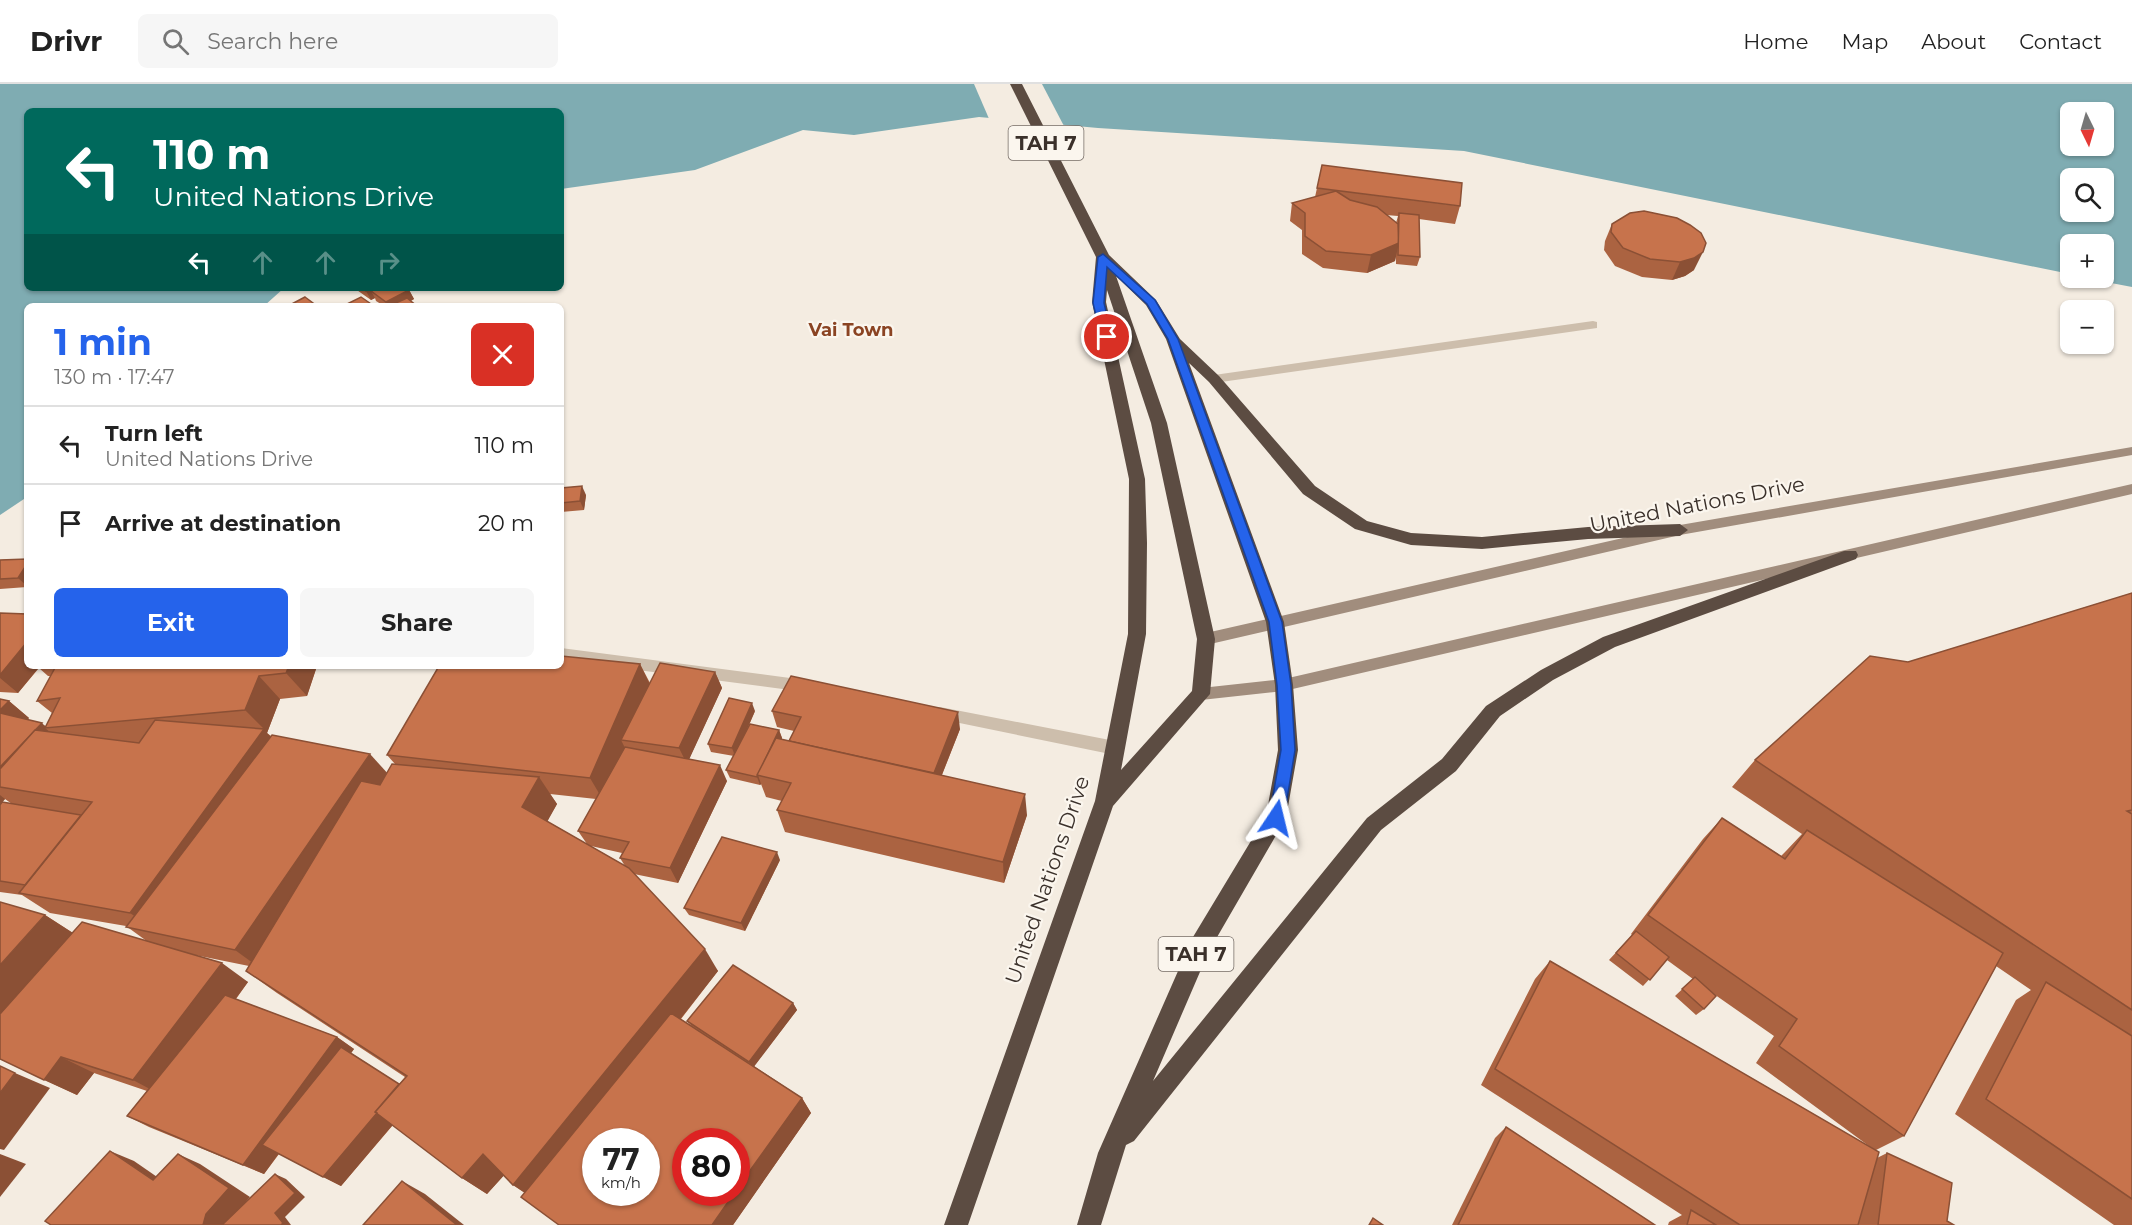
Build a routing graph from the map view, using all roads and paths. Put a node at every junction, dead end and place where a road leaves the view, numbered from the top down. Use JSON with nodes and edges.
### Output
{"nodes":[{"id":1,"x":1016,"y":84,"type":"edge"},
{"id":2,"x":1103,"y":257,"type":"junction"},
{"id":3,"x":1593,"y":325,"type":"dead end"},
{"id":4,"x":1173,"y":339,"type":"junction"},
{"id":5,"x":1214,"y":379,"type":"junction"},
{"id":6,"x":2132,"y":452,"type":"edge"},
{"id":7,"x":2132,"y":489,"type":"edge"},
{"id":8,"x":1680,"y":530,"type":"junction"},
{"id":9,"x":1850,"y":555,"type":"junction"},
{"id":10,"x":1275,"y":622,"type":"junction"},
{"id":11,"x":1206,"y":639,"type":"junction"},
{"id":12,"x":564,"y":654,"type":"edge"},
{"id":13,"x":1284,"y":685,"type":"junction"},
{"id":14,"x":817,"y":688,"type":"edge"},
{"id":15,"x":1201,"y":694,"type":"junction"},
{"id":16,"x":920,"y":709,"type":"edge"},
{"id":17,"x":1115,"y":748,"type":"junction"},
{"id":18,"x":1105,"y":801,"type":"junction"},
{"id":19,"x":1110,"y":1153,"type":"junction"},
{"id":20,"x":956,"y":1225,"type":"edge"},
{"id":21,"x":1089,"y":1225,"type":"edge"}],
"edges":[{"from":1,"to":2,"type":"highway","number":"TAH 7"},
{"from":2,"to":4,"type":"highway","number":"TAH 7"},
{"from":2,"to":11,"type":"highway"},
{"from":2,"to":17,"type":"highway","name":"United Nations Drive"},
{"from":3,"to":5,"type":"street"},
{"from":4,"to":5,"type":"highway"},
{"from":4,"to":10,"type":"highway","number":"TAH 7"},
{"from":5,"to":8,"type":"highway"},
{"from":6,"to":8,"type":"main road","name":"United Nations Drive"},
{"from":7,"to":9,"type":"main road"},
{"from":8,"to":10,"type":"main road","name":"United Nations Drive"},
{"from":9,"to":13,"type":"main road"},
{"from":9,"to":19,"type":"highway"},
{"from":10,"to":11,"type":"main road","name":"United Nations Drive"},
{"from":10,"to":13,"type":"highway","number":"TAH 7"},
{"from":11,"to":15,"type":"highway"},
{"from":12,"to":14,"type":"street"},
{"from":13,"to":15,"type":"main road"},
{"from":13,"to":19,"type":"highway","number":"TAH 7"},
{"from":15,"to":18,"type":"highway"},
{"from":16,"to":17,"type":"street"},
{"from":17,"to":18,"type":"highway","name":"United Nations Drive"},
{"from":18,"to":20,"type":"highway","name":"United Nations Drive"},
{"from":19,"to":21,"type":"highway","number":"TAH 7"}]}
